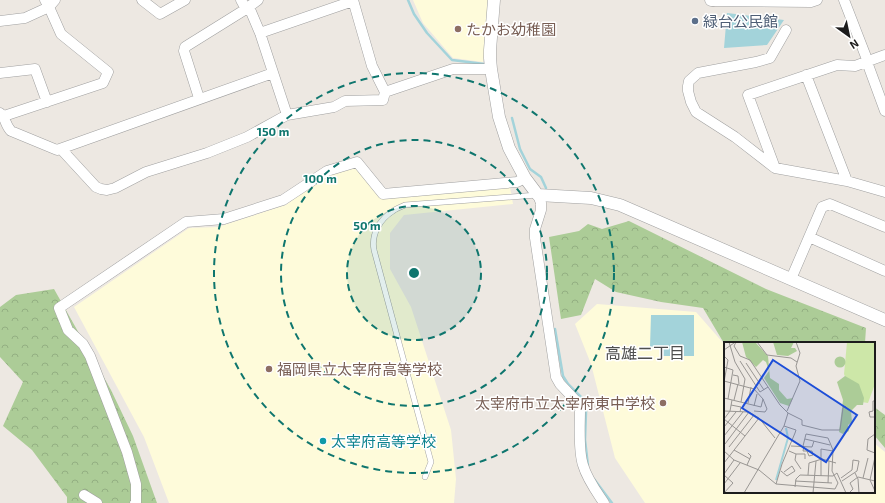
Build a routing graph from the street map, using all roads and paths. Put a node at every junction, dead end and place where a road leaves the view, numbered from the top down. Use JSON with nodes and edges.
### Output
{"nodes":[{"id":1,"x":142,"y":0,"type":"edge"},
{"id":2,"x":185,"y":0,"type":"edge"},
{"id":3,"x":241,"y":0,"type":"edge"},
{"id":4,"x":258,"y":0,"type":"edge"},
{"id":5,"x":494,"y":0,"type":"edge"},
{"id":6,"x":713,"y":0,"type":"edge"},
{"id":7,"x":813,"y":0,"type":"edge"},
{"id":8,"x":844,"y":0,"type":"edge"},
{"id":9,"x":353,"y":1,"type":"edge"},
{"id":10,"x":763,"y":1,"type":"edge"},
{"id":11,"x":50,"y":2,"type":"edge"},
{"id":12,"x":247,"y":8,"type":"junction"},
{"id":13,"x":0,"y":21,"type":"edge"},
{"id":14,"x":786,"y":30,"type":"dead end"},
{"id":15,"x":260,"y":33,"type":"junction"},
{"id":16,"x":885,"y":56,"type":"edge"},
{"id":17,"x":867,"y":62,"type":"junction"},
{"id":18,"x":491,"y":69,"type":"junction"},
{"id":19,"x":0,"y":73,"type":"edge"},
{"id":20,"x":273,"y":73,"type":"junction"},
{"id":21,"x":806,"y":75,"type":"junction"},
{"id":22,"x":385,"y":92,"type":"junction"},
{"id":23,"x":199,"y":98,"type":"junction"},
{"id":24,"x":47,"y":102,"type":"junction"},
{"id":25,"x":885,"y":111,"type":"edge"},
{"id":26,"x":2,"y":114,"type":"edge"},
{"id":27,"x":287,"y":115,"type":"junction"},
{"id":28,"x":61,"y":149,"type":"junction"},
{"id":29,"x":775,"y":168,"type":"junction"},
{"id":30,"x":524,"y":178,"type":"junction"},
{"id":31,"x":847,"y":181,"type":"junction"},
{"id":32,"x":885,"y":192,"type":"edge"},
{"id":33,"x":538,"y":195,"type":"junction"},
{"id":34,"x":885,"y":227,"type":"edge"},
{"id":35,"x":809,"y":237,"type":"junction"},
{"id":36,"x":885,"y":271,"type":"edge"},
{"id":37,"x":791,"y":279,"type":"junction"},
{"id":38,"x":885,"y":320,"type":"edge"},
{"id":39,"x":425,"y":477,"type":"dead end"},
{"id":40,"x":84,"y":495,"type":"dead end"},
{"id":41,"x":97,"y":503,"type":"edge"},
{"id":42,"x":135,"y":503,"type":"edge"},
{"id":43,"x":604,"y":503,"type":"edge"}],
"edges":[{"from":1,"to":2,"type":"street"},
{"from":3,"to":12,"type":"street"},
{"from":4,"to":12,"type":"street"},
{"from":5,"to":18,"type":"street"},
{"from":6,"to":10,"type":"street"},
{"from":7,"to":10,"type":"street"},
{"from":8,"to":17,"type":"street"},
{"from":9,"to":15,"type":"street"},
{"from":9,"to":22,"type":"street"},
{"from":11,"to":13,"type":"street"},
{"from":11,"to":24,"type":"street"},
{"from":12,"to":15,"type":"street"},
{"from":12,"to":23,"type":"street"},
{"from":14,"to":29,"type":"street"},
{"from":15,"to":20,"type":"street"},
{"from":16,"to":17,"type":"street"},
{"from":17,"to":21,"type":"street"},
{"from":17,"to":25,"type":"street"},
{"from":18,"to":22,"type":"street"},
{"from":18,"to":30,"type":"street"},
{"from":19,"to":24,"type":"street"},
{"from":20,"to":23,"type":"street"},
{"from":20,"to":27,"type":"street"},
{"from":21,"to":29,"type":"street"},
{"from":21,"to":31,"type":"street"},
{"from":22,"to":27,"type":"street"},
{"from":23,"to":28,"type":"street"},
{"from":24,"to":26,"type":"street"},
{"from":26,"to":28,"type":"street"},
{"from":27,"to":28,"type":"street"},
{"from":29,"to":31,"type":"street"},
{"from":30,"to":33,"type":"street"},
{"from":30,"to":42,"type":"street"},
{"from":31,"to":32,"type":"street"},
{"from":33,"to":37,"type":"street"},
{"from":33,"to":39,"type":"lane"},
{"from":33,"to":43,"type":"street"},
{"from":34,"to":35,"type":"street"},
{"from":35,"to":36,"type":"street"},
{"from":35,"to":37,"type":"street"},
{"from":37,"to":38,"type":"street"},
{"from":40,"to":41,"type":"street"}]}
